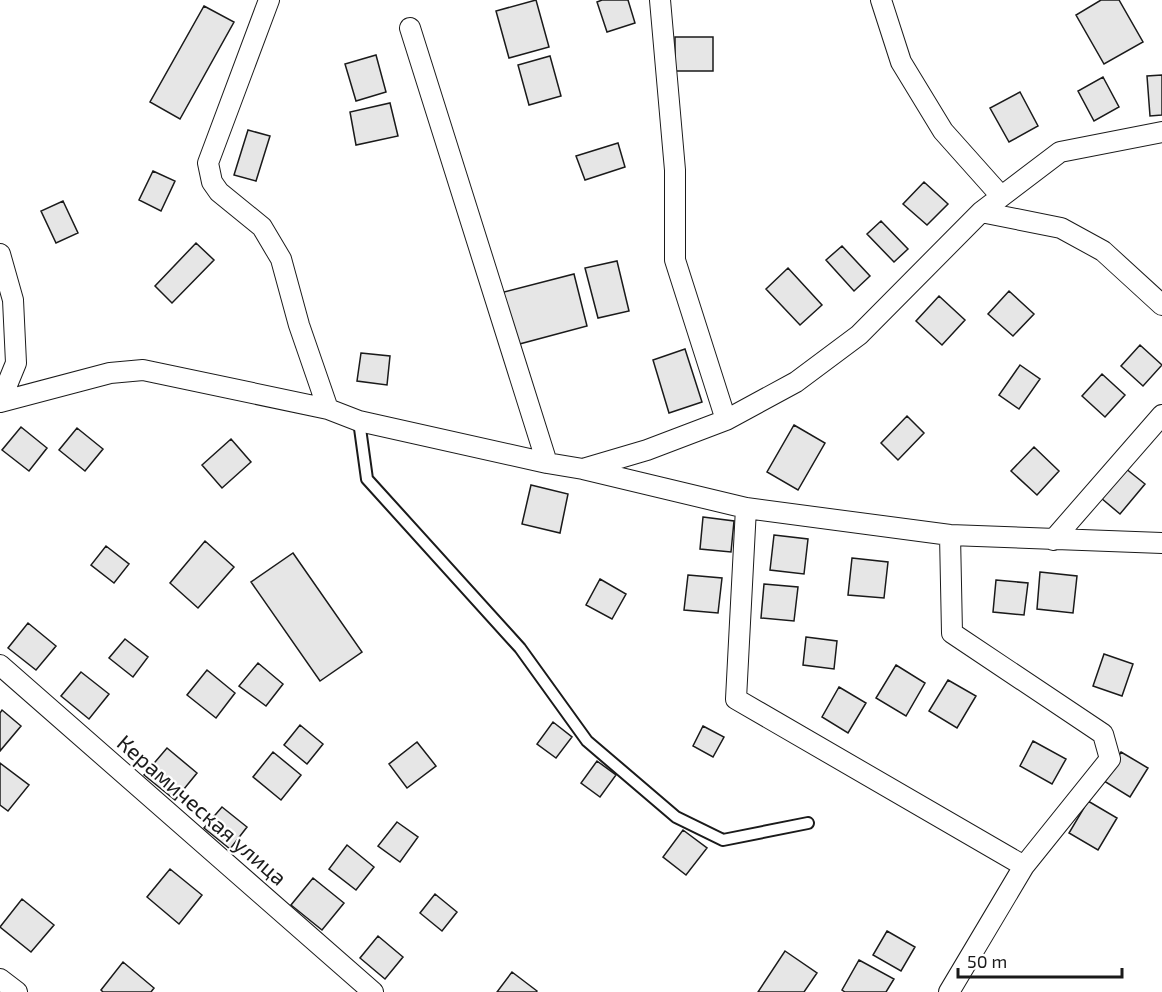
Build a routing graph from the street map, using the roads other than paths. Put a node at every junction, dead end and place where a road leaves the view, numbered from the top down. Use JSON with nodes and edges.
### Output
{"nodes":[{"id":1,"x":269,"y":0,"type":"edge"},
{"id":2,"x":660,"y":0,"type":"edge"},
{"id":3,"x":881,"y":0,"type":"edge"},
{"id":4,"x":410,"y":28,"type":"dead end"},
{"id":5,"x":1162,"y":132,"type":"edge"},
{"id":6,"x":1001,"y":196,"type":"junction"},
{"id":7,"x":981,"y":212,"type":"junction"},
{"id":8,"x":0,"y":254,"type":"edge"},
{"id":9,"x":1162,"y":305,"type":"edge"},
{"id":10,"x":0,"y":402,"type":"edge"},
{"id":11,"x":328,"y":409,"type":"junction"},
{"id":12,"x":1162,"y":415,"type":"edge"},
{"id":13,"x":726,"y":420,"type":"junction"},
{"id":14,"x":359,"y":421,"type":"junction"},
{"id":15,"x":547,"y":463,"type":"junction"},
{"id":16,"x":583,"y":469,"type":"junction"},
{"id":17,"x":746,"y":508,"type":"junction"},
{"id":18,"x":950,"y":535,"type":"junction"},
{"id":19,"x":1053,"y":540,"type":"junction"},
{"id":20,"x":1162,"y":543,"type":"edge"},
{"id":21,"x":0,"y":665,"type":"edge"},
{"id":22,"x":808,"y":823,"type":"dead end"},
{"id":23,"x":1024,"y":866,"type":"junction"},
{"id":24,"x":0,"y":979,"type":"edge"},
{"id":25,"x":17,"y":992,"type":"edge"},
{"id":26,"x":373,"y":992,"type":"edge"},
{"id":27,"x":949,"y":992,"type":"edge"}],
"edges":[{"from":1,"to":11,"type":"street"},
{"from":2,"to":13,"type":"street"},
{"from":3,"to":6,"type":"street"},
{"from":4,"to":15,"type":"street"},
{"from":5,"to":6,"type":"street"},
{"from":6,"to":7,"type":"street"},
{"from":7,"to":9,"type":"street"},
{"from":7,"to":13,"type":"street"},
{"from":8,"to":10,"type":"street"},
{"from":10,"to":11,"type":"street"},
{"from":11,"to":14,"type":"street"},
{"from":12,"to":19,"type":"street"},
{"from":13,"to":16,"type":"street"},
{"from":14,"to":15,"type":"street"},
{"from":14,"to":22,"type":"lane"},
{"from":15,"to":16,"type":"street"},
{"from":16,"to":17,"type":"street"},
{"from":17,"to":18,"type":"street"},
{"from":17,"to":23,"type":"street"},
{"from":18,"to":19,"type":"street"},
{"from":18,"to":23,"type":"street"},
{"from":19,"to":20,"type":"street"},
{"from":21,"to":26,"type":"street","name":"Керамическая улица"},
{"from":23,"to":27,"type":"street"},
{"from":24,"to":25,"type":"street"}]}
